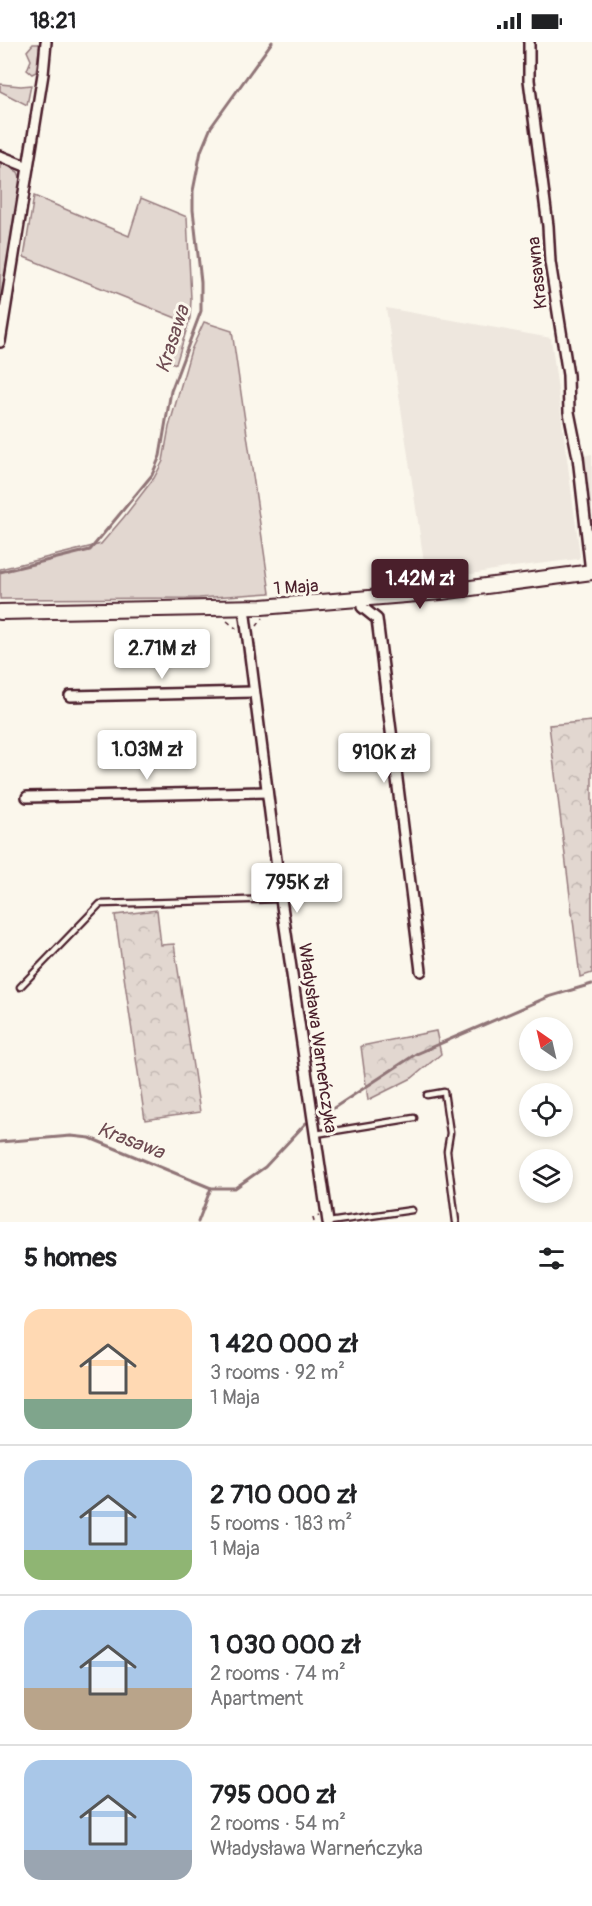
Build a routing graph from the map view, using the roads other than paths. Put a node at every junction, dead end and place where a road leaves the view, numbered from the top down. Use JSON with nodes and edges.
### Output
{"nodes":[{"id":1,"x":46,"y":42,"type":"edge"},
{"id":2,"x":529,"y":42,"type":"edge"},
{"id":3,"x":0,"y":156,"type":"edge"},
{"id":4,"x":28,"y":167,"type":"junction"},
{"id":5,"x":3,"y":306,"type":"edge"},
{"id":6,"x":0,"y":342,"type":"edge"},
{"id":7,"x":592,"y":572,"type":"edge"},
{"id":8,"x":362,"y":600,"type":"junction"},
{"id":9,"x":244,"y":608,"type":"junction"},
{"id":10,"x":0,"y":612,"type":"edge"},
{"id":11,"x":254,"y":692,"type":"junction"},
{"id":12,"x":70,"y":696,"type":"dead end"},
{"id":13,"x":267,"y":792,"type":"junction"},
{"id":14,"x":27,"y":797,"type":"dead end"},
{"id":15,"x":281,"y":900,"type":"junction"},
{"id":16,"x":421,"y":971,"type":"dead end"},
{"id":17,"x":20,"y":987,"type":"dead end"},
{"id":18,"x":427,"y":1095,"type":"dead end"},
{"id":19,"x":414,"y":1118,"type":"dead end"},
{"id":20,"x":315,"y":1134,"type":"junction"},
{"id":21,"x":412,"y":1210,"type":"dead end"},
{"id":22,"x":348,"y":1221,"type":"edge"},
{"id":23,"x":328,"y":1222,"type":"edge"},
{"id":24,"x":456,"y":1222,"type":"edge"}],
"edges":[{"from":1,"to":4,"type":"street"},
{"from":2,"to":7,"type":"street","name":"Krasawna"},
{"from":3,"to":4,"type":"street"},
{"from":4,"to":5,"type":"street"},
{"from":5,"to":6,"type":"street"},
{"from":7,"to":8,"type":"main road","name":"1 Maja"},
{"from":8,"to":9,"type":"main road","name":"1 Maja"},
{"from":8,"to":16,"type":"street"},
{"from":9,"to":10,"type":"main road","name":"1 Maja"},
{"from":9,"to":11,"type":"street","name":"Władysława Warneńczyka"},
{"from":11,"to":12,"type":"street"},
{"from":11,"to":13,"type":"street","name":"Władysława Warneńczyka"},
{"from":13,"to":14,"type":"street"},
{"from":13,"to":15,"type":"street","name":"Władysława Warneńczyka"},
{"from":15,"to":17,"type":"lane"},
{"from":15,"to":20,"type":"street","name":"Władysława Warneńczyka"},
{"from":18,"to":24,"type":"lane"},
{"from":19,"to":20,"type":"lane"},
{"from":20,"to":23,"type":"street","name":"Władysława Warneńczyka"},
{"from":21,"to":22,"type":"lane"},
{"from":22,"to":23,"type":"lane"}]}
